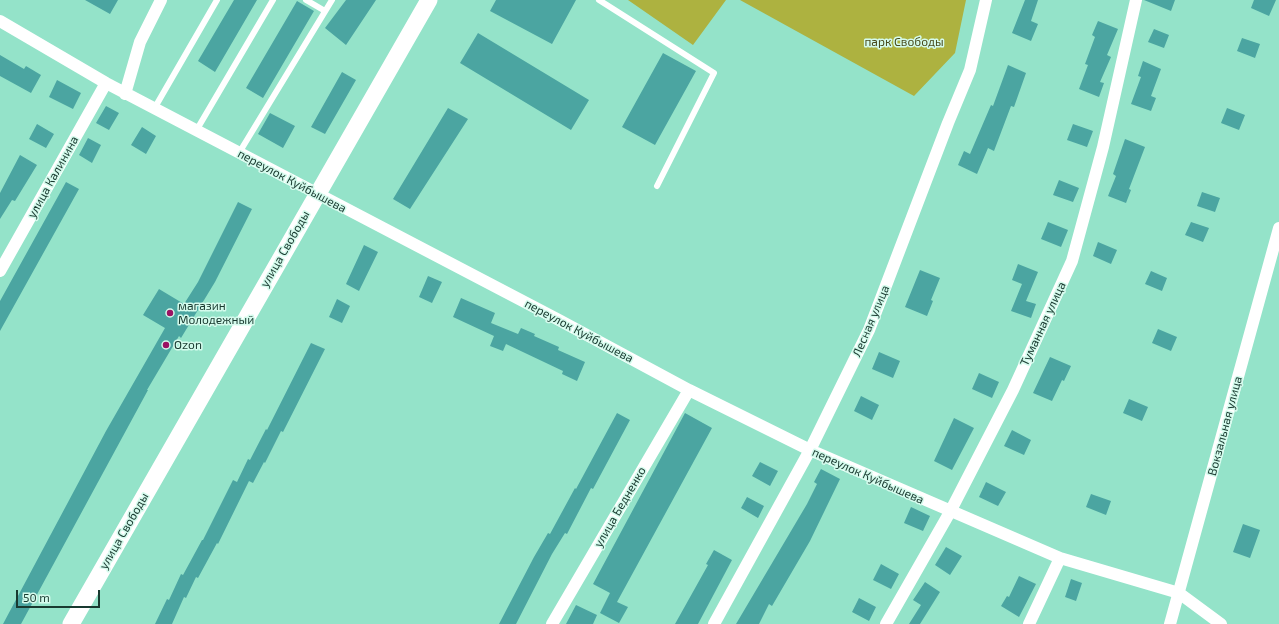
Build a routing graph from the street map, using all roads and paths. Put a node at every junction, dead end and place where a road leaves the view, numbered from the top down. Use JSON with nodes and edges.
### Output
{"nodes":[{"id":1,"x":161,"y":0,"type":"edge"},
{"id":2,"x":217,"y":0,"type":"edge"},
{"id":3,"x":273,"y":0,"type":"edge"},
{"id":4,"x":306,"y":0,"type":"edge"},
{"id":5,"x":332,"y":0,"type":"edge"},
{"id":6,"x":429,"y":0,"type":"edge"},
{"id":7,"x":599,"y":0,"type":"edge"},
{"id":8,"x":986,"y":0,"type":"edge"},
{"id":9,"x":1136,"y":0,"type":"edge"},
{"id":10,"x":325,"y":11,"type":"junction"},
{"id":11,"x":0,"y":21,"type":"edge"},
{"id":12,"x":106,"y":83,"type":"junction"},
{"id":13,"x":125,"y":94,"type":"junction"},
{"id":14,"x":154,"y":109,"type":"junction"},
{"id":15,"x":196,"y":131,"type":"junction"},
{"id":16,"x":239,"y":154,"type":"junction"},
{"id":17,"x":657,"y":186,"type":"dead end"},
{"id":18,"x":316,"y":194,"type":"junction"},
{"id":19,"x":1279,"y":228,"type":"edge"},
{"id":20,"x":0,"y":271,"type":"edge"},
{"id":21,"x":689,"y":390,"type":"junction"},
{"id":22,"x":810,"y":450,"type":"junction"},
{"id":23,"x":950,"y":512,"type":"junction"},
{"id":24,"x":1060,"y":558,"type":"junction"},
{"id":25,"x":1179,"y":593,"type":"junction"},
{"id":26,"x":71,"y":624,"type":"edge"},
{"id":27,"x":552,"y":624,"type":"edge"},
{"id":28,"x":714,"y":624,"type":"edge"},
{"id":29,"x":886,"y":624,"type":"edge"},
{"id":30,"x":1029,"y":624,"type":"edge"},
{"id":31,"x":1170,"y":624,"type":"edge"},
{"id":32,"x":1221,"y":624,"type":"edge"}],
"edges":[{"from":1,"to":13,"type":"street"},
{"from":2,"to":14,"type":"lane"},
{"from":3,"to":15,"type":"lane"},
{"from":4,"to":10,"type":"lane"},
{"from":5,"to":10,"type":"lane"},
{"from":6,"to":18,"type":"main road","name":"улица Свободы"},
{"from":7,"to":17,"type":"lane"},
{"from":8,"to":22,"type":"street","name":"Лесная улица"},
{"from":9,"to":23,"type":"street","name":"Туманная улица"},
{"from":10,"to":16,"type":"lane"},
{"from":11,"to":12,"type":"street","name":"переулок Куйбышева"},
{"from":12,"to":13,"type":"street","name":"переулок Куйбышева"},
{"from":12,"to":20,"type":"street","name":"улица Калинина"},
{"from":13,"to":14,"type":"street","name":"переулок Куйбышева"},
{"from":14,"to":15,"type":"street","name":"переулок Куйбышева"},
{"from":15,"to":16,"type":"street","name":"переулок Куйбышева"},
{"from":16,"to":18,"type":"street","name":"переулок Куйбышева"},
{"from":18,"to":21,"type":"street","name":"переулок Куйбышева"},
{"from":18,"to":26,"type":"main road","name":"улица Свободы"},
{"from":19,"to":25,"type":"street","name":"Вокзальная улица"},
{"from":21,"to":22,"type":"street","name":"переулок Куйбышева"},
{"from":21,"to":27,"type":"street","name":"улица Бедненко"},
{"from":22,"to":23,"type":"street","name":"переулок Куйбышева"},
{"from":22,"to":28,"type":"street","name":"Лесная улица"},
{"from":23,"to":24,"type":"street","name":"переулок Куйбышева"},
{"from":23,"to":29,"type":"street","name":"Туманная улица"},
{"from":24,"to":25,"type":"street","name":"переулок Куйбышева"},
{"from":24,"to":30,"type":"street"},
{"from":25,"to":31,"type":"street","name":"Вокзальная улица"},
{"from":25,"to":32,"type":"street"}]}
